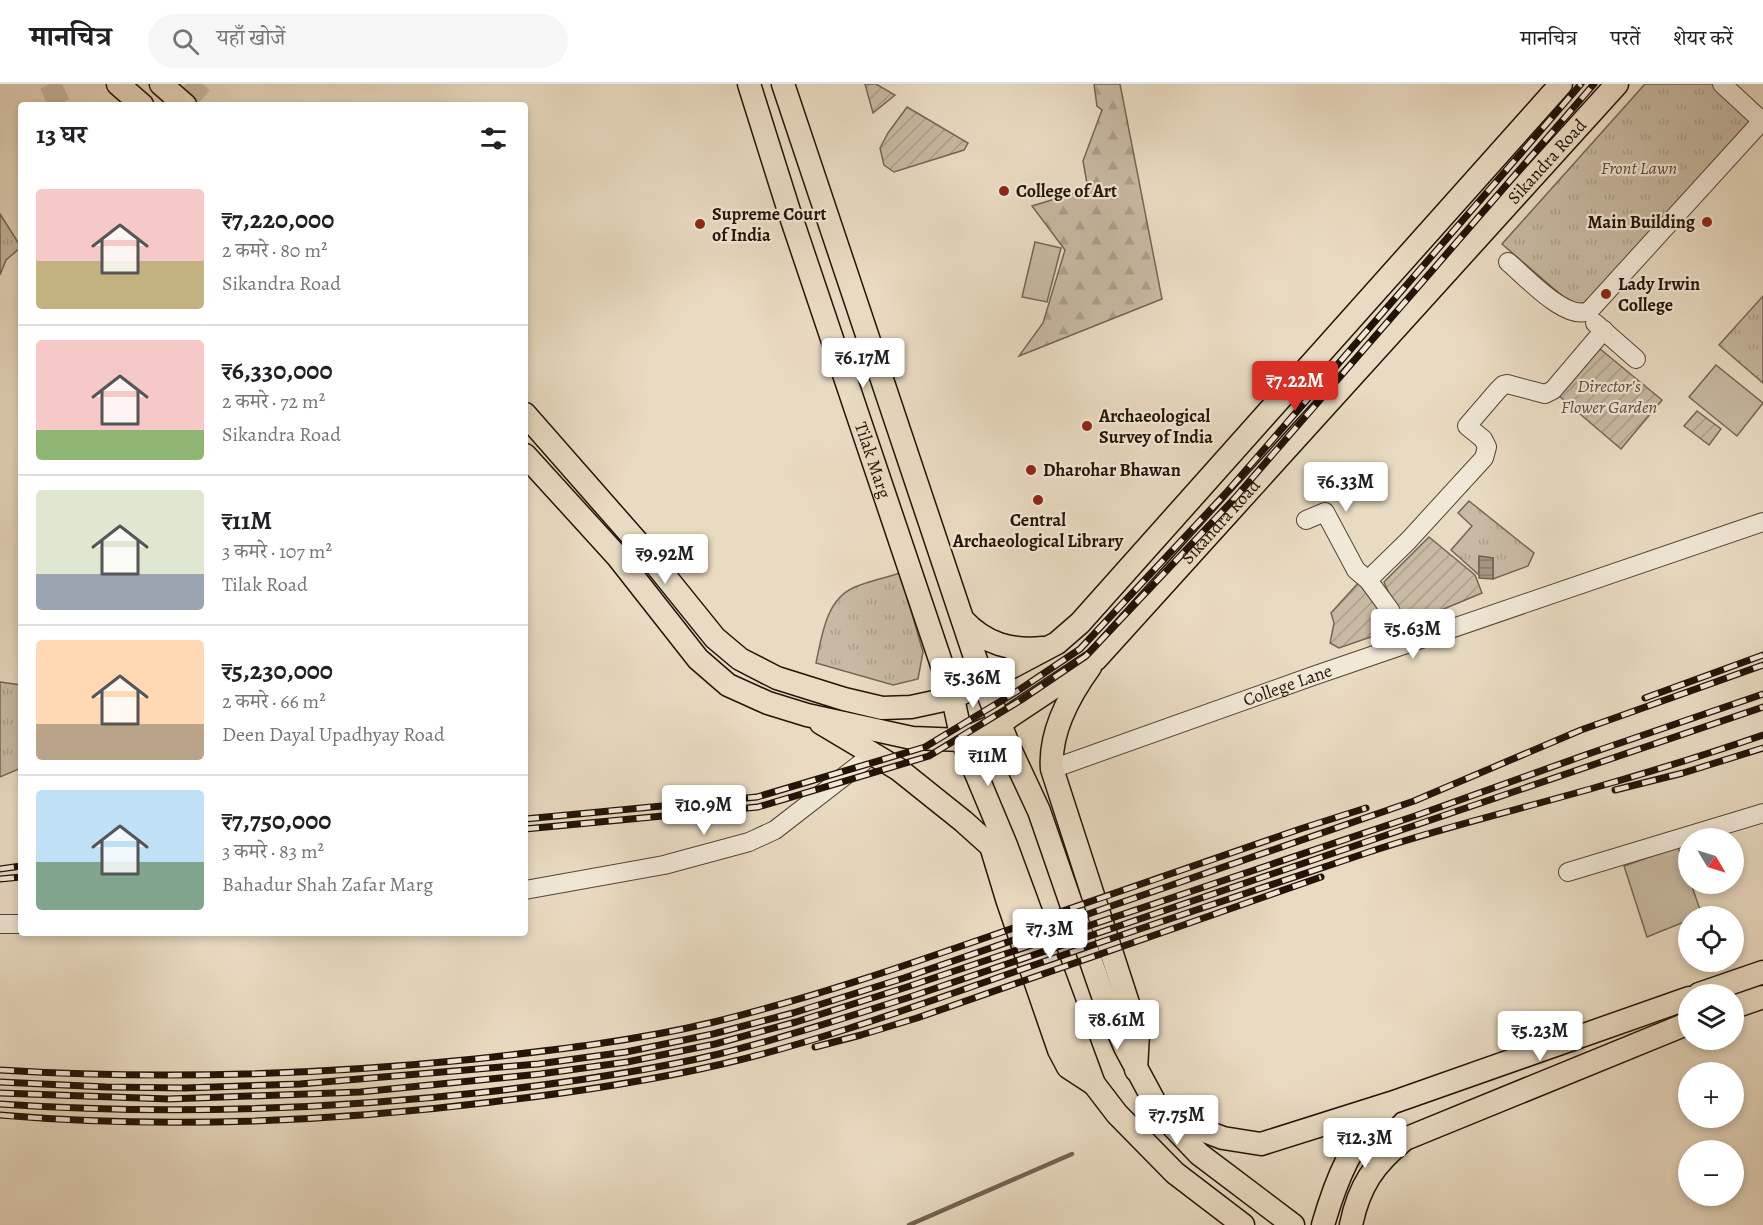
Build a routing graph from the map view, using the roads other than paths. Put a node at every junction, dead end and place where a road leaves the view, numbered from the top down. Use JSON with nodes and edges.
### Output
{"nodes":[{"id":1,"x":118,"y":84,"type":"edge"},
{"id":2,"x":161,"y":84,"type":"edge"},
{"id":3,"x":749,"y":84,"type":"edge"},
{"id":4,"x":783,"y":84,"type":"edge"},
{"id":5,"x":1560,"y":84,"type":"edge"},
{"id":6,"x":1617,"y":84,"type":"edge"},
{"id":7,"x":1722,"y":84,"type":"edge"},
{"id":8,"x":139,"y":102,"type":"edge"},
{"id":9,"x":182,"y":102,"type":"edge"},
{"id":10,"x":793,"y":116,"type":"junction"},
{"id":11,"x":1763,"y":121,"type":"edge"},
{"id":12,"x":763,"y":127,"type":"junction"},
{"id":13,"x":1508,"y":262,"type":"dead end"},
{"id":14,"x":1585,"y":314,"type":"junction"},
{"id":15,"x":1604,"y":330,"type":"junction"},
{"id":16,"x":1636,"y":359,"type":"dead end"},
{"id":17,"x":528,"y":417,"type":"edge"},
{"id":18,"x":528,"y":458,"type":"edge"},
{"id":19,"x":1306,"y":520,"type":"dead end"},
{"id":20,"x":1763,"y":522,"type":"edge"},
{"id":21,"x":1368,"y":580,"type":"junction"},
{"id":22,"x":1098,"y":604,"type":"junction"},
{"id":23,"x":963,"y":620,"type":"junction"},
{"id":24,"x":1123,"y":630,"type":"junction"},
{"id":25,"x":1406,"y":644,"type":"junction"},
{"id":26,"x":1048,"y":648,"type":"junction"},
{"id":27,"x":1096,"y":659,"type":"junction"},
{"id":28,"x":780,"y":679,"type":"junction"},
{"id":29,"x":983,"y":681,"type":"junction"},
{"id":30,"x":953,"y":698,"type":"junction"},
{"id":31,"x":768,"y":703,"type":"junction"},
{"id":32,"x":807,"y":714,"type":"junction"},
{"id":33,"x":1000,"y":723,"type":"junction"},
{"id":34,"x":955,"y":740,"type":"junction"},
{"id":35,"x":873,"y":754,"type":"junction"},
{"id":36,"x":1052,"y":769,"type":"junction"},
{"id":37,"x":1062,"y":804,"type":"junction"},
{"id":38,"x":1039,"y":811,"type":"junction"},
{"id":39,"x":1763,"y":813,"type":"edge"},
{"id":40,"x":992,"y":847,"type":"junction"},
{"id":41,"x":1568,"y":872,"type":"dead end"},
{"id":42,"x":528,"y":889,"type":"edge"},
{"id":43,"x":0,"y":924,"type":"edge"},
{"id":44,"x":18,"y":924,"type":"edge"},
{"id":45,"x":1763,"y":972,"type":"edge"},
{"id":46,"x":1728,"y":984,"type":"edge"},
{"id":47,"x":1763,"y":997,"type":"edge"},
{"id":48,"x":1678,"y":1002,"type":"edge"},
{"id":49,"x":1744,"y":1004,"type":"edge"},
{"id":50,"x":1678,"y":1027,"type":"edge"},
{"id":51,"x":1136,"y":1070,"type":"junction"},
{"id":52,"x":1094,"y":1084,"type":"junction"},
{"id":53,"x":1391,"y":1103,"type":"junction"},
{"id":54,"x":1161,"y":1114,"type":"junction"},
{"id":55,"x":1243,"y":1225,"type":"edge"},
{"id":56,"x":1293,"y":1225,"type":"edge"},
{"id":57,"x":1323,"y":1225,"type":"edge"},
{"id":58,"x":1351,"y":1225,"type":"edge"}],
"edges":[{"from":1,"to":8,"type":"main road"},
{"from":2,"to":9,"type":"main road"},
{"from":3,"to":12,"type":"main road","name":"Tilak Marg"},
{"from":4,"to":10,"type":"main road","name":"Tilak Marg"},
{"from":5,"to":22,"type":"main road","name":"Sikandra Road"},
{"from":6,"to":24,"type":"main road","name":"Sikandra Road"},
{"from":7,"to":11,"type":"street"},
{"from":10,"to":12,"type":"main road"},
{"from":10,"to":23,"type":"main road","name":"Tilak Marg"},
{"from":11,"to":14,"type":"street"},
{"from":12,"to":30,"type":"main road","name":"Tilak Marg"},
{"from":13,"to":14,"type":"street"},
{"from":14,"to":15,"type":"street"},
{"from":15,"to":16,"type":"street"},
{"from":15,"to":21,"type":"street"},
{"from":17,"to":28,"type":"main road","name":"Sikandra Road"},
{"from":18,"to":31,"type":"main road"},
{"from":19,"to":21,"type":"street"},
{"from":20,"to":25,"type":"street","name":"College Lane"},
{"from":21,"to":25,"type":"street"},
{"from":22,"to":24,"type":"main road"},
{"from":22,"to":26,"type":"main road","name":"Sikandra Road"},
{"from":23,"to":26,"type":"main road"},
{"from":23,"to":29,"type":"main road","name":"Tilak Marg"},
{"from":24,"to":27,"type":"main road","name":"Sikandra Road"},
{"from":25,"to":36,"type":"street","name":"College Lane"},
{"from":26,"to":29,"type":"main road","name":"Sikandra Road"},
{"from":27,"to":33,"type":"main road","name":"Sikandra Road"},
{"from":27,"to":36,"type":"main road"},
{"from":28,"to":30,"type":"main road","name":"Sikandra Road"},
{"from":28,"to":31,"type":"main road"},
{"from":29,"to":30,"type":"main road","name":"Sikandra Road"},
{"from":29,"to":33,"type":"main road","name":"Tilak Marg"},
{"from":30,"to":34,"type":"main road","name":"Tilak Marg"},
{"from":31,"to":32,"type":"main road"},
{"from":32,"to":34,"type":"main road"},
{"from":32,"to":35,"type":"main road"},
{"from":33,"to":34,"type":"main road","name":"Sikandra Road"},
{"from":33,"to":38,"type":"main road","name":"Tilak Marg"},
{"from":34,"to":40,"type":"main road"},
{"from":34,"to":52,"type":"main road"},
{"from":35,"to":40,"type":"main road"},
{"from":35,"to":42,"type":"street"},
{"from":36,"to":37,"type":"main road"},
{"from":37,"to":38,"type":"main road"},
{"from":37,"to":51,"type":"main road"},
{"from":38,"to":51,"type":"main road","name":"Tilak Marg"},
{"from":39,"to":41,"type":"street"},
{"from":40,"to":52,"type":"main road"},
{"from":43,"to":44,"type":"street"},
{"from":45,"to":46,"type":"main road"},
{"from":47,"to":49,"type":"main road"},
{"from":48,"to":53,"type":"main road"},
{"from":50,"to":58,"type":"main road"},
{"from":51,"to":54,"type":"main road","name":"Tilak Marg"},
{"from":52,"to":55,"type":"main road"},
{"from":53,"to":54,"type":"main road"},
{"from":53,"to":57,"type":"main road"},
{"from":54,"to":56,"type":"main road","name":"Tilak Marg"}]}
